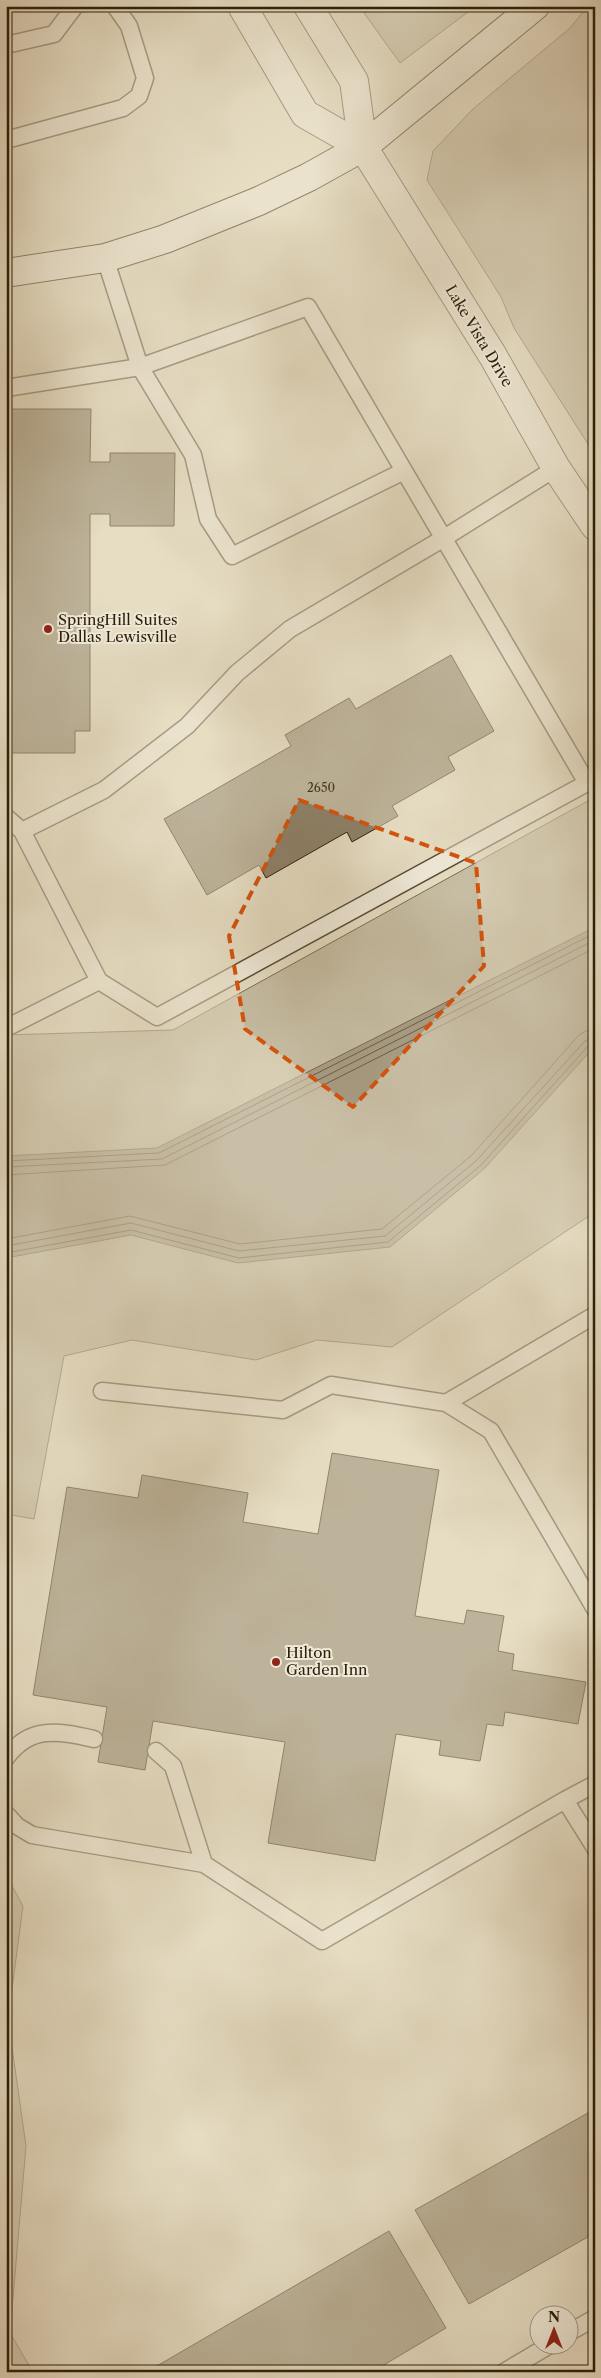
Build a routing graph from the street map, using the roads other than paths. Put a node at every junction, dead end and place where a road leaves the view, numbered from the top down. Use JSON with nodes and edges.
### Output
{"nodes":[{"id":1,"x":75,"y":6,"type":"edge"},
{"id":2,"x":115,"y":6,"type":"edge"},
{"id":3,"x":242,"y":6,"type":"edge"},
{"id":4,"x":308,"y":6,"type":"edge"},
{"id":5,"x":535,"y":6,"type":"edge"},
{"id":6,"x":6,"y":45,"type":"edge"},
{"id":7,"x":6,"y":140,"type":"edge"},
{"id":8,"x":363,"y":147,"type":"junction"},
{"id":9,"x":105,"y":258,"type":"junction"},
{"id":10,"x":6,"y":273,"type":"edge"},
{"id":11,"x":140,"y":367,"type":"junction"},
{"id":12,"x":6,"y":388,"type":"edge"},
{"id":13,"x":556,"y":468,"type":"junction"},
{"id":14,"x":404,"y":471,"type":"junction"},
{"id":15,"x":595,"y":526,"type":"edge"},
{"id":16,"x":444,"y":538,"type":"junction"},
{"id":17,"x":6,"y":817,"type":"edge"},
{"id":18,"x":22,"y":831,"type":"junction"},
{"id":19,"x":98,"y":981,"type":"junction"},
{"id":20,"x":6,"y":1024,"type":"edge"},
{"id":21,"x":595,"y":1315,"type":"edge"},
{"id":22,"x":102,"y":1391,"type":"dead end"},
{"id":23,"x":446,"y":1403,"type":"junction"},
{"id":24,"x":595,"y":1608,"type":"edge"},
{"id":25,"x":94,"y":1739,"type":"dead end"},
{"id":26,"x":156,"y":1751,"type":"dead end"},
{"id":27,"x":6,"y":1758,"type":"edge"},
{"id":28,"x":595,"y":1784,"type":"edge"},
{"id":29,"x":565,"y":1800,"type":"junction"},
{"id":30,"x":6,"y":1814,"type":"edge"},
{"id":31,"x":595,"y":1848,"type":"edge"},
{"id":32,"x":204,"y":1864,"type":"junction"},
{"id":33,"x":595,"y":2318,"type":"edge"},
{"id":34,"x":578,"y":2327,"type":"edge"},
{"id":35,"x":531,"y":2356,"type":"edge"},
{"id":36,"x":504,"y":2372,"type":"edge"}],
"edges":[{"from":1,"to":6,"type":"lane"},
{"from":2,"to":7,"type":"lane"},
{"from":3,"to":8,"type":"street","name":"Lake Vista Drive"},
{"from":4,"to":8,"type":"street","name":"Lake Vista Drive"},
{"from":5,"to":8,"type":"street"},
{"from":8,"to":9,"type":"street"},
{"from":8,"to":13,"type":"street","name":"Lake Vista Drive"},
{"from":9,"to":10,"type":"street"},
{"from":9,"to":11,"type":"lane"},
{"from":11,"to":12,"type":"lane"},
{"from":11,"to":14,"type":"lane"},
{"from":11,"to":14,"type":"lane"},
{"from":13,"to":15,"type":"street","name":"Lake Vista Drive"},
{"from":13,"to":16,"type":"lane"},
{"from":14,"to":16,"type":"lane"},
{"from":16,"to":18,"type":"lane"},
{"from":16,"to":19,"type":"lane"},
{"from":17,"to":18,"type":"lane"},
{"from":18,"to":19,"type":"lane"},
{"from":19,"to":20,"type":"lane"},
{"from":21,"to":23,"type":"lane"},
{"from":22,"to":23,"type":"lane"},
{"from":23,"to":24,"type":"lane"},
{"from":25,"to":27,"type":"lane"},
{"from":26,"to":32,"type":"lane"},
{"from":28,"to":29,"type":"lane"},
{"from":29,"to":31,"type":"lane"},
{"from":29,"to":32,"type":"lane"},
{"from":30,"to":32,"type":"lane"},
{"from":33,"to":34,"type":"lane"},
{"from":35,"to":36,"type":"lane"}]}
